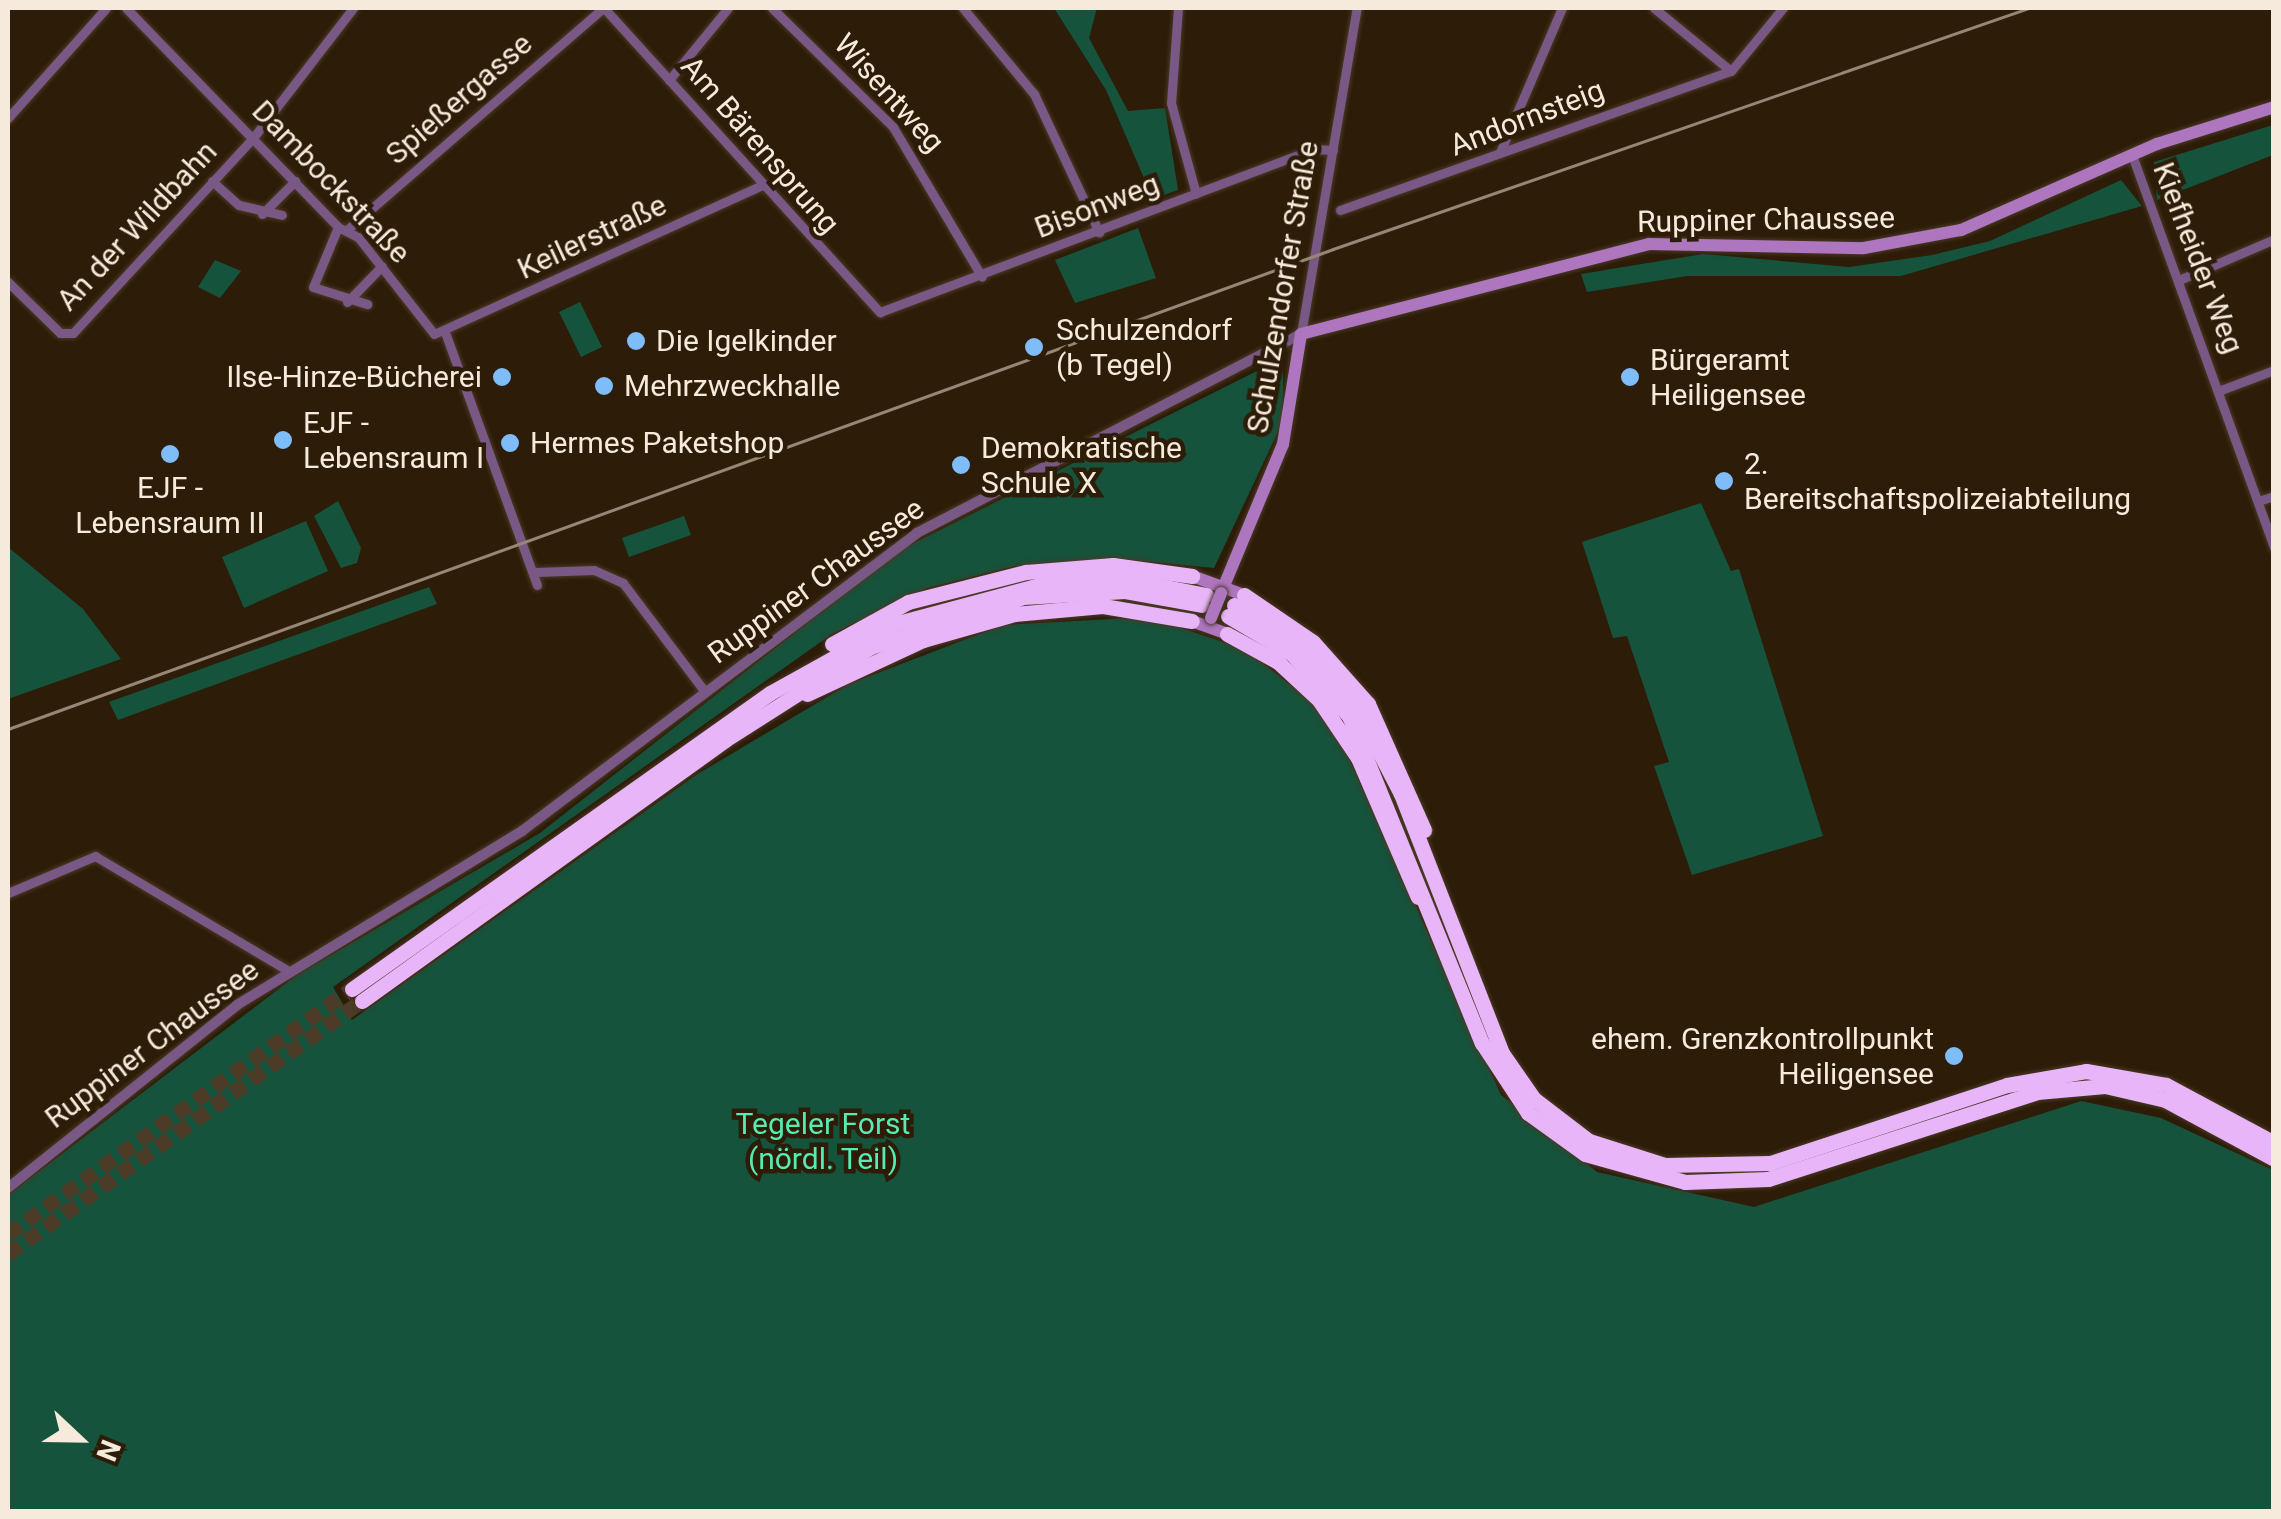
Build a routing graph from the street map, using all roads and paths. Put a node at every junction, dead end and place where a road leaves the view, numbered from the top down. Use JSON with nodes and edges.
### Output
{"nodes":[{"id":1,"x":106,"y":8,"type":"edge"},
{"id":2,"x":126,"y":8,"type":"edge"},
{"id":3,"x":353,"y":8,"type":"edge"},
{"id":4,"x":604,"y":8,"type":"edge"},
{"id":5,"x":728,"y":8,"type":"edge"},
{"id":6,"x":772,"y":8,"type":"edge"},
{"id":7,"x":963,"y":8,"type":"edge"},
{"id":8,"x":1178,"y":8,"type":"edge"},
{"id":9,"x":1358,"y":8,"type":"edge"},
{"id":10,"x":1562,"y":8,"type":"edge"},
{"id":11,"x":1654,"y":8,"type":"edge"},
{"id":12,"x":1784,"y":8,"type":"edge"},
{"id":13,"x":1731,"y":71,"type":"junction"},
{"id":14,"x":669,"y":80,"type":"junction"},
{"id":15,"x":2274,"y":107,"type":"edge"},
{"id":16,"x":8,"y":118,"type":"edge"},
{"id":17,"x":253,"y":138,"type":"junction"},
{"id":18,"x":1333,"y":150,"type":"junction"},
{"id":19,"x":1501,"y":150,"type":"junction"},
{"id":20,"x":2132,"y":155,"type":"junction"},
{"id":21,"x":212,"y":180,"type":"junction"},
{"id":22,"x":296,"y":181,"type":"junction"},
{"id":23,"x":761,"y":186,"type":"junction"},
{"id":24,"x":1196,"y":194,"type":"junction"},
{"id":25,"x":1340,"y":210,"type":"dead end"},
{"id":26,"x":262,"y":214,"type":"junction"},
{"id":27,"x":282,"y":215,"type":"dead end"},
{"id":28,"x":343,"y":228,"type":"junction"},
{"id":29,"x":1099,"y":232,"type":"junction"},
{"id":30,"x":2274,"y":239,"type":"edge"},
{"id":31,"x":382,"y":266,"type":"junction"},
{"id":32,"x":982,"y":277,"type":"junction"},
{"id":33,"x":2180,"y":280,"type":"junction"},
{"id":34,"x":8,"y":282,"type":"edge"},
{"id":35,"x":346,"y":302,"type":"junction"},
{"id":36,"x":367,"y":304,"type":"dead end"},
{"id":37,"x":880,"y":312,"type":"joint"},
{"id":38,"x":1302,"y":334,"type":"junction"},
{"id":39,"x":446,"y":335,"type":"junction"},
{"id":40,"x":2274,"y":370,"type":"edge"},
{"id":41,"x":2221,"y":390,"type":"junction"},
{"id":42,"x":2274,"y":496,"type":"edge"},
{"id":43,"x":2258,"y":501,"type":"junction"},
{"id":44,"x":2274,"y":548,"type":"edge"},
{"id":45,"x":536,"y":572,"type":"junction"},
{"id":46,"x":1192,"y":576,"type":"joint"},
{"id":47,"x":537,"y":586,"type":"dead end"},
{"id":48,"x":1236,"y":605,"type":"joint"},
{"id":49,"x":1209,"y":606,"type":"junction"},
{"id":50,"x":1227,"y":634,"type":"joint"},
{"id":51,"x":705,"y":692,"type":"junction"},
{"id":52,"x":662,"y":769,"type":"junction"},
{"id":53,"x":8,"y":894,"type":"edge"},
{"id":54,"x":289,"y":971,"type":"junction"},
{"id":55,"x":1474,"y":1008,"type":"junction"},
{"id":56,"x":2274,"y":1143,"type":"edge"},
{"id":57,"x":2274,"y":1159,"type":"edge"},
{"id":58,"x":8,"y":1188,"type":"edge"}],
"edges":[{"from":1,"to":16,"type":"street"},
{"from":2,"to":17,"type":"street","name":"Dambockstraße"},
{"from":3,"to":17,"type":"street","name":"An der Wildbahn"},
{"from":4,"to":14,"type":"street","name":"Am Bärensprung"},
{"from":4,"to":28,"type":"street","name":"Spießergasse"},
{"from":5,"to":14,"type":"street"},
{"from":6,"to":32,"type":"street","name":"Wisentweg"},
{"from":7,"to":29,"type":"street"},
{"from":8,"to":24,"type":"street"},
{"from":9,"to":18,"type":"street","name":"Schulzendorfer Straße"},
{"from":10,"to":19,"type":"street"},
{"from":11,"to":13,"type":"street"},
{"from":12,"to":13,"type":"street"},
{"from":13,"to":19,"type":"street","name":"Andornsteig"},
{"from":14,"to":23,"type":"street","name":"Am Bärensprung"},
{"from":15,"to":20,"type":"main road","name":"Ruppiner Chaussee"},
{"from":17,"to":21,"type":"street","name":"An der Wildbahn"},
{"from":17,"to":22,"type":"street","name":"Dambockstraße"},
{"from":18,"to":24,"type":"street","name":"Bisonweg"},
{"from":18,"to":38,"type":"street","name":"Schulzendorfer Straße"},
{"from":19,"to":25,"type":"street","name":"Andornsteig"},
{"from":20,"to":33,"type":"street","name":"Kiefheider Weg"},
{"from":20,"to":38,"type":"main road","name":"Ruppiner Chaussee"},
{"from":21,"to":26,"type":"street"},
{"from":21,"to":34,"type":"street","name":"An der Wildbahn"},
{"from":22,"to":26,"type":"street"},
{"from":22,"to":28,"type":"street","name":"Dambockstraße"},
{"from":23,"to":37,"type":"street","name":"Am Bärensprung"},
{"from":23,"to":39,"type":"street","name":"Keilerstraße"},
{"from":24,"to":29,"type":"street","name":"Bisonweg"},
{"from":26,"to":27,"type":"street"},
{"from":28,"to":31,"type":"street","name":"Dambockstraße"},
{"from":28,"to":35,"type":"street","name":"Spießergasse"},
{"from":29,"to":32,"type":"street","name":"Bisonweg"},
{"from":30,"to":33,"type":"street"},
{"from":31,"to":35,"type":"street"},
{"from":31,"to":39,"type":"street","name":"Dambockstraße"},
{"from":32,"to":37,"type":"street","name":"Bisonweg"},
{"from":33,"to":41,"type":"street","name":"Kiefheider Weg"},
{"from":35,"to":36,"type":"street"},
{"from":38,"to":49,"type":"main road","name":"Schulzendorfer Straße"},
{"from":38,"to":51,"type":"street","name":"Ruppiner Chaussee"},
{"from":39,"to":45,"type":"street","name":"Dambockstraße"},
{"from":40,"to":41,"type":"street"},
{"from":41,"to":43,"type":"street","name":"Kiefheider Weg"},
{"from":42,"to":43,"type":"street"},
{"from":43,"to":44,"type":"street","name":"Kiefheider Weg"},
{"from":45,"to":47,"type":"street","name":"Dambockstraße"},
{"from":45,"to":51,"type":"street"},
{"from":46,"to":49,"type":"main road"},
{"from":46,"to":52,"type":"highway"},
{"from":48,"to":49,"type":"main road"},
{"from":48,"to":55,"type":"highway"},
{"from":49,"to":50,"type":"main road"},
{"from":49,"to":52,"type":"highway"},
{"from":49,"to":52,"type":"highway"},
{"from":50,"to":55,"type":"highway"},
{"from":51,"to":54,"type":"street","name":"Ruppiner Chaussee"},
{"from":53,"to":54,"type":"street"},
{"from":54,"to":58,"type":"street","name":"Ruppiner Chaussee"},
{"from":55,"to":56,"type":"highway"},
{"from":55,"to":57,"type":"highway"}]}
